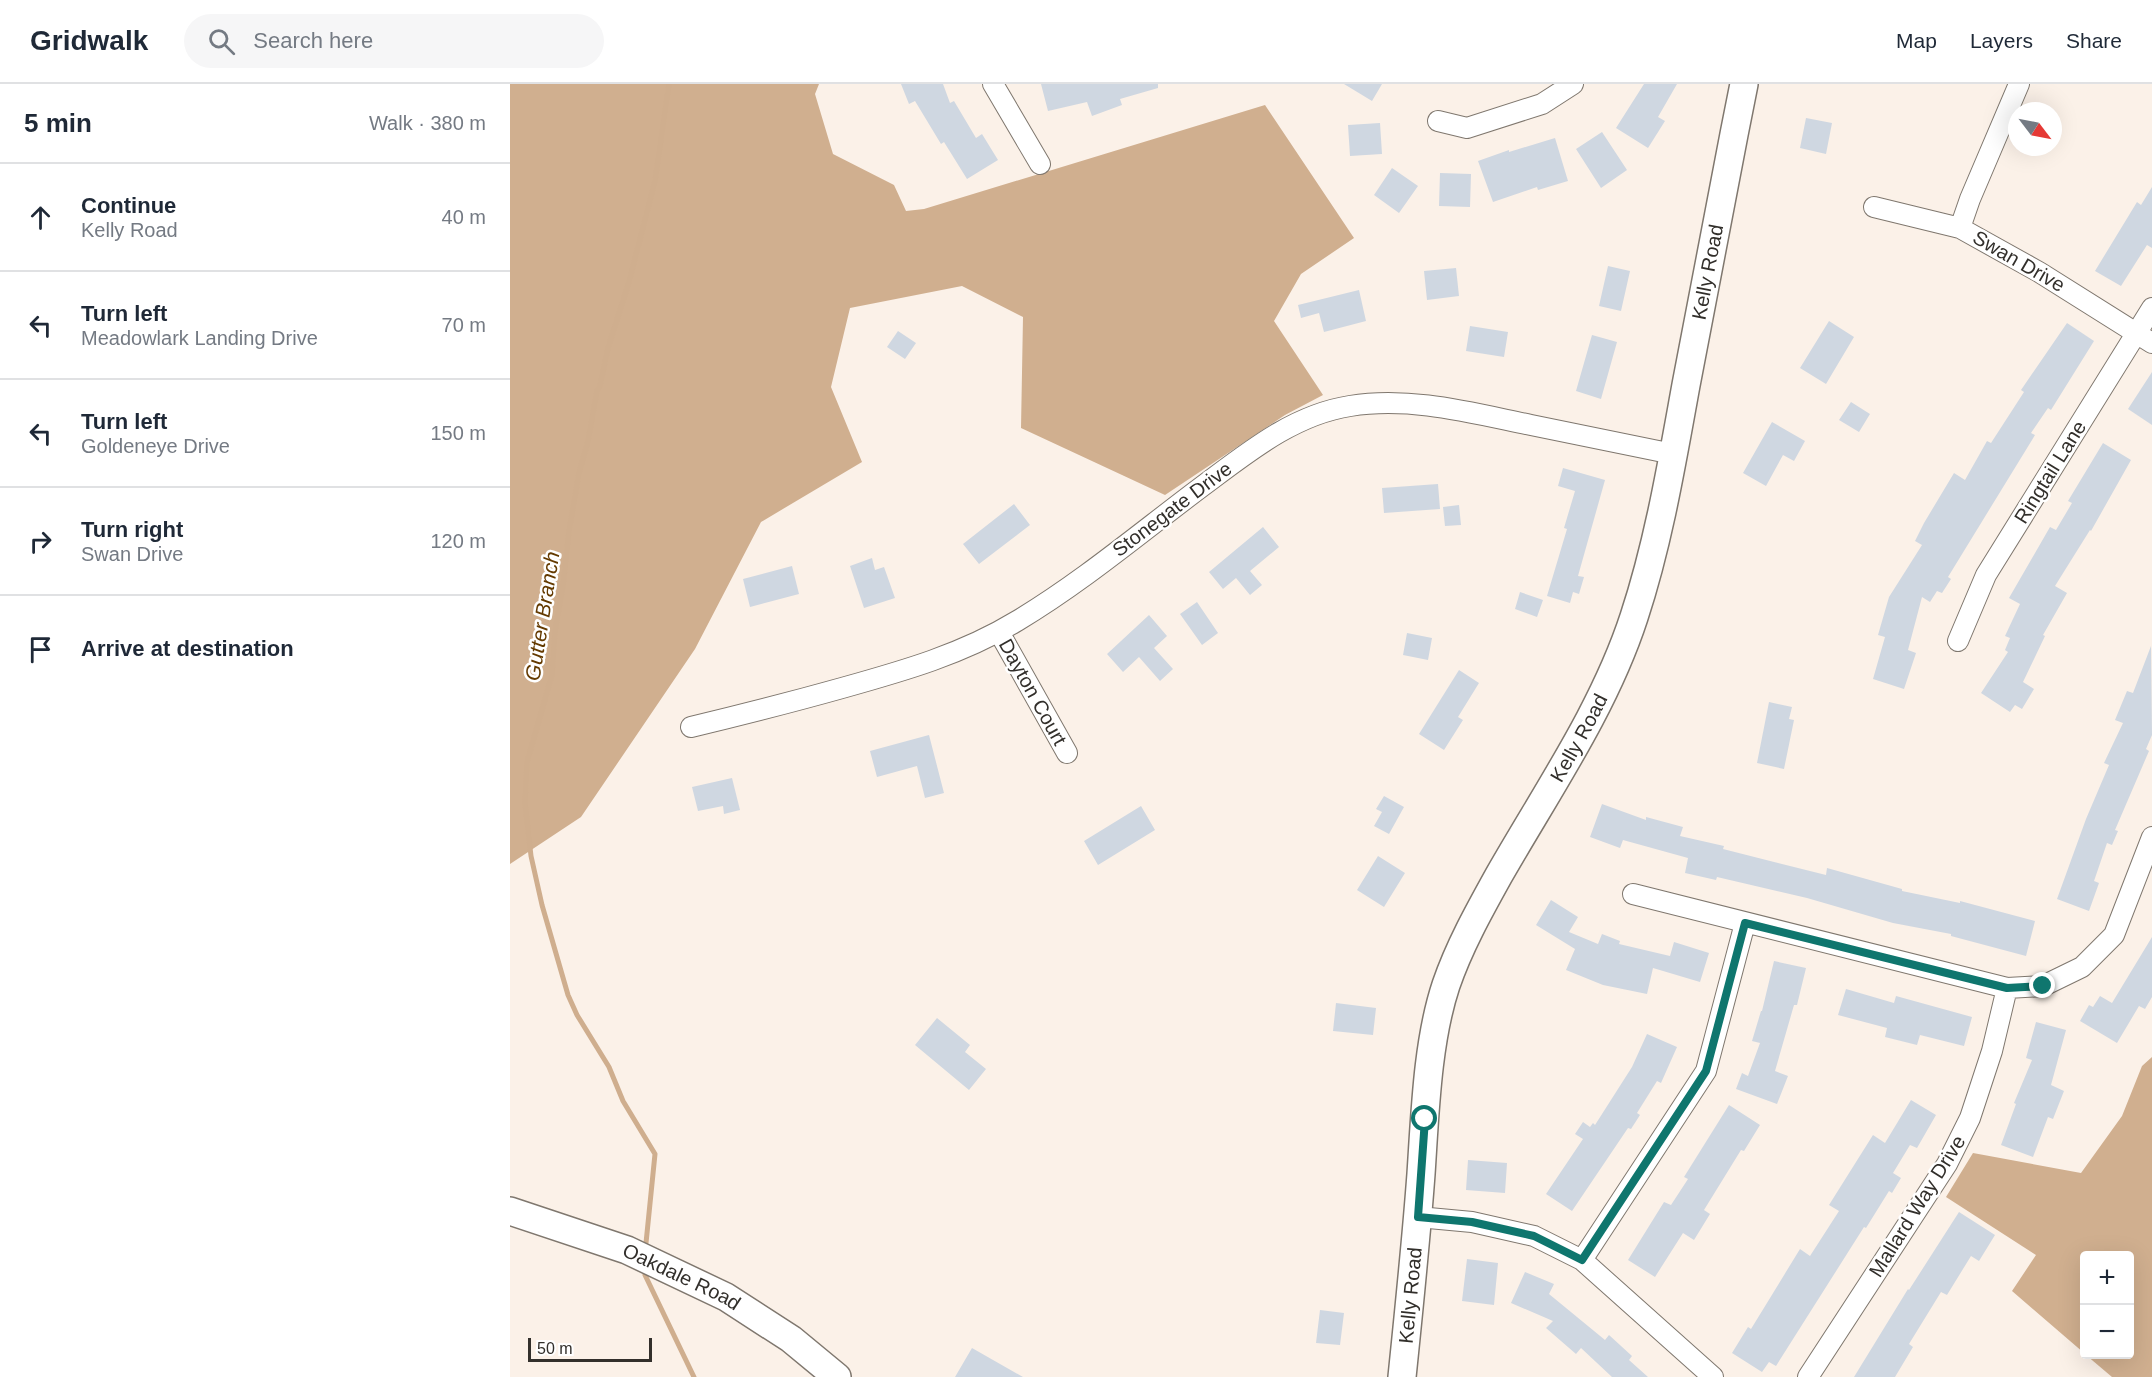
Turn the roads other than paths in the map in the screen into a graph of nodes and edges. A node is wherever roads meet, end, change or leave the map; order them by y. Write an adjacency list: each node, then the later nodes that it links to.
1 (993, 84): 6 (street)
2 (1573, 84): 5 (street)
3 (1744, 84): 11 (street, Kelly Road)
4 (2019, 84): 8 (street)
5 (1438, 121)
6 (1040, 164)
7 (1874, 207): 8 (street, Swan Drive)
8 (1960, 228): 10 (street, Swan Drive)
9 (2152, 308): 10 (street, Ringtail Lane)
10 (2144, 338): 13 (street, Ringtail Lane)
11 (1673, 454): 12 (street, Stonegate Drive); 21 (street, Kelly Road)
12 (999, 632): 14 (street, Stonegate Drive); 15 (street, Dayton Court)
13 (1958, 641)
14 (691, 727)
15 (1067, 753)
16 (2152, 837): 19 (street)
17 (1633, 894): 18 (street)
18 (1745, 923): 19 (street); 22 (street)
19 (2007, 988): 26 (street, Mallard Way Drive)
20 (510, 1211): 23 (street, Oakdale Road)
21 (1418, 1217): 22 (street); 24 (street, Kelly Road)
22 (1582, 1260): 25 (street)
23 (837, 1377)
24 (1402, 1377)
25 (1713, 1377)
26 (1808, 1377)

